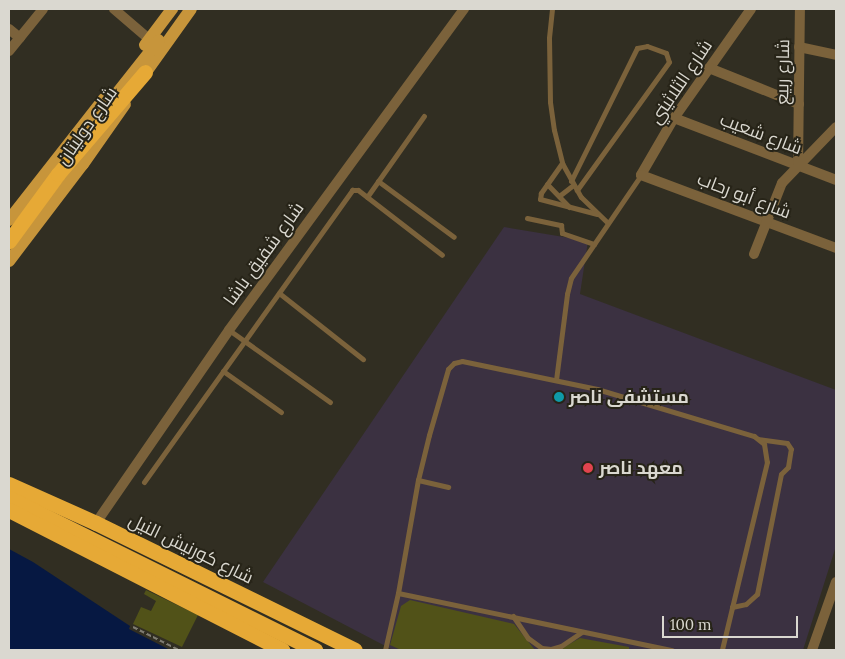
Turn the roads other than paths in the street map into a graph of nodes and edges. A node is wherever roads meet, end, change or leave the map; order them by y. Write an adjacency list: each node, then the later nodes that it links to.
1 (43, 9): 11 (street)
2 (114, 9): 12 (street)
3 (172, 9): 12 (main road, شارع دوليتان)
4 (182, 9): 37 (main road)
5 (192, 9): 17 (main road, شارع دوليتان)
6 (464, 9): 46 (street, شارع شفيق باشا)
7 (552, 9): 22 (lane)
8 (751, 9): 16 (street, شارع الثلاثيني)
9 (800, 9): 13 (street, شارع ربيع)
10 (9, 29): 11 (street)
11 (20, 38): 14 (street)
12 (149, 39): 34 (main road, شارع دوليتان)
13 (800, 46): 15 (street); 18 (street, شارع ربيع)
14 (9, 51)
15 (836, 55)
16 (709, 68): 18 (street); 20 (street, شارع الثلاثيني)
17 (145, 72): 34 (highway); 44 (main road, شارع دوليتان)
18 (799, 104): 23 (street, شارع ربيع)
19 (424, 116): 26 (lane)
20 (674, 118): 23 (street, شارع شعيب); 24 (street, شارع الثلاثيني)
21 (836, 127): 23 (street)
22 (562, 163): 27 (lane); 28 (lane)
23 (798, 166): 25 (street, شارع شعيب); 35 (street)
24 (641, 175): 35 (street, شارع أبو رحاب); 36 (lane)
25 (836, 180)
26 (378, 181): 30 (lane); 38 (lane)
27 (547, 184): 29 (lane); 31 (lane)
28 (574, 185): 28 (lane); 29 (lane); 32 (lane)
29 (559, 196): 31 (lane)
30 (367, 197): 43 (lane); 45 (lane)
31 (569, 207): 32 (lane)
32 (598, 214): 36 (lane)
33 (526, 218): 40 (lane)
34 (16, 221): 39 (highway)
35 (766, 222): 41 (street, شارع أبو رحاب); 42 (street)
36 (608, 223): 40 (lane)
37 (9, 230)
38 (454, 237)
39 (9, 241)
40 (594, 244): 50 (lane)
41 (836, 248)
42 (754, 254)
43 (442, 255)
44 (9, 261)
45 (279, 293): 47 (lane); 48 (lane)
46 (229, 330): 47 (lane); 60 (street, شارع شفيق باشا)
47 (244, 341): 49 (lane); 51 (lane)
48 (363, 359)
49 (223, 371): 52 (lane); 55 (lane)
50 (556, 380): 53 (lane); 54 (lane)
51 (330, 402)
52 (281, 412)
53 (759, 439): 63 (lane); 63 (lane)
54 (418, 480): 57 (lane); 62 (lane)
55 (144, 482)
56 (9, 484): 60 (highway, شارع كورنيش النيل)
57 (448, 487)
58 (9, 498): 67 (highway, شارع كورنيش النيل)
59 (9, 510): 66 (highway)
60 (96, 523): 68 (highway, شارع كورنيش النيل)
61 (836, 583): 72 (street)
62 (398, 594): 64 (lane); 69 (lane)
63 (732, 607): 71 (lane)
64 (513, 616): 65 (lane); 65 (lane)
65 (582, 632): 70 (lane)
66 (282, 650)
67 (314, 650)
68 (355, 650)
69 (384, 650)
70 (672, 650)
71 (722, 650)
72 (812, 650)

